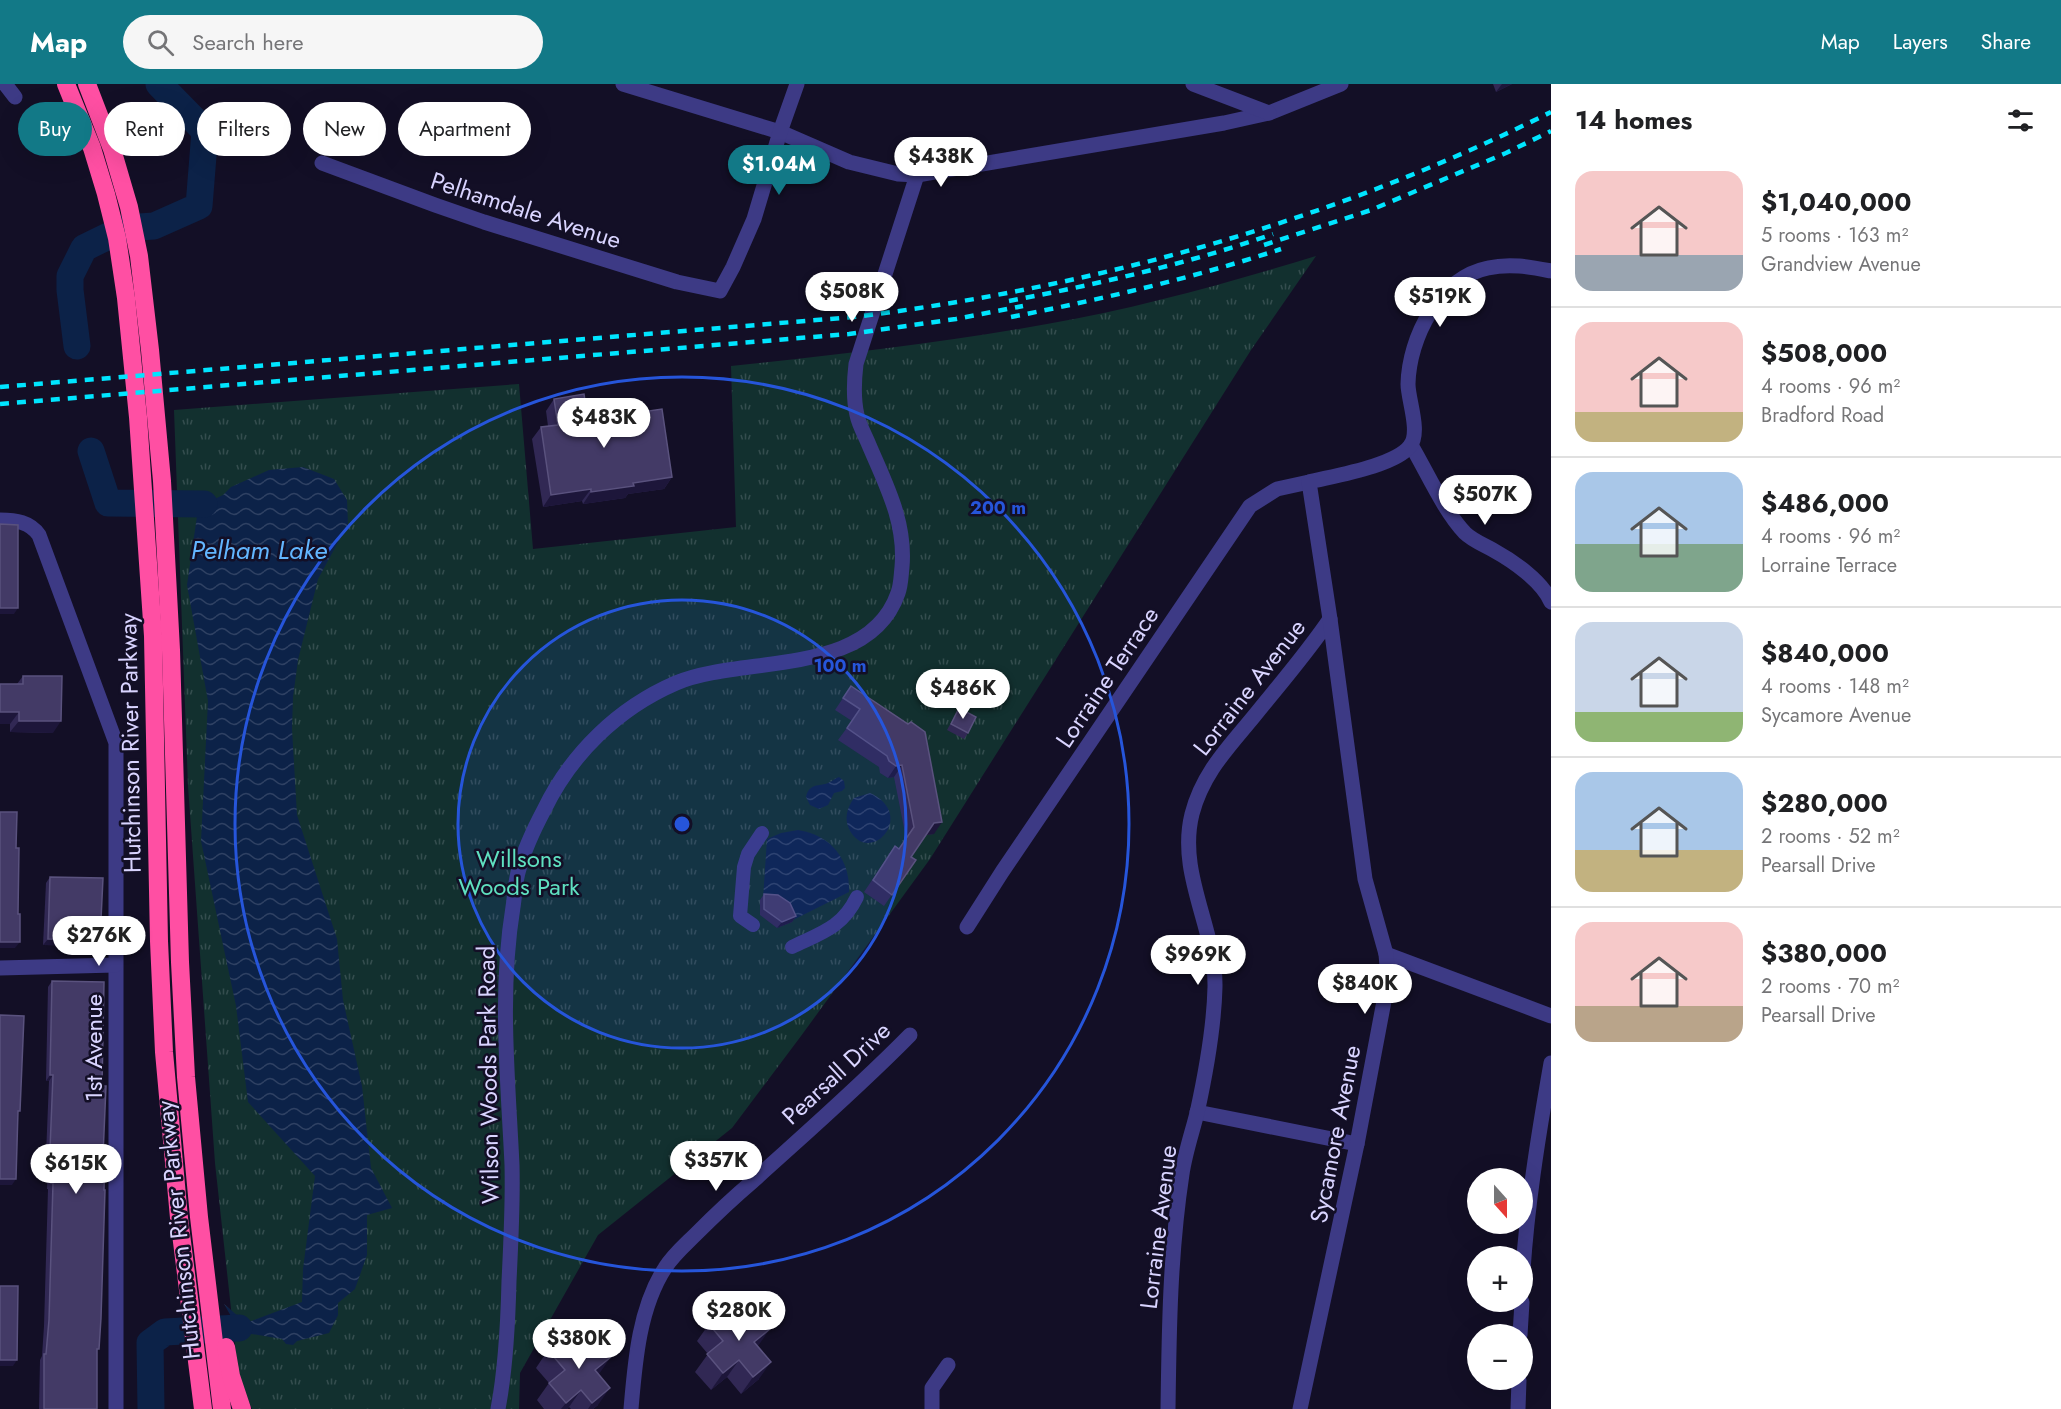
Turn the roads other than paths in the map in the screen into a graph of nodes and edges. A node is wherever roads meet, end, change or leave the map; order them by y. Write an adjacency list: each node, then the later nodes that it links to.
1 (5, 84): 8 (street)
2 (66, 84): 34 (highway, Hutchinson River Parkway)
3 (87, 84): 33 (highway, Hutchinson River Parkway)
4 (623, 84): 10 (street)
5 (797, 84): 10 (street)
6 (1193, 84): 9 (street)
7 (1341, 84): 9 (street)
8 (15, 97)
9 (1269, 113): 12 (street)
10 (780, 132): 11 (street, Pelhamdale Avenue); 12 (street)
11 (322, 163)
12 (917, 175): 42 (street, Wilson Woods Park Road)
13 (1551, 272): 14 (street)
14 (1411, 446): 15 (street); 17 (street)
15 (1309, 482): 18 (street, Lorraine Avenue); 22 (street, Lorraine Terrace)
16 (0, 520): 25 (street, 1st Avenue)
17 (1551, 602)
18 (1330, 619): 24 (street, Sycamore Avenue); 30 (street, Lorraine Avenue)
19 (762, 833): 21 (street)
20 (857, 897): 23 (street)
21 (753, 925)
22 (967, 927)
23 (792, 947)
24 (1386, 954): 27 (street); 31 (street, Sycamore Avenue)
25 (115, 965): 26 (street); 37 (street, 1st Avenue)
26 (0, 968)
27 (1551, 1016)
28 (910, 1035): 43 (street, Pearsall Drive)
29 (1551, 1063): 32 (street)
30 (1197, 1112): 31 (street); 45 (street, Lorraine Avenue)
31 (1357, 1144): 46 (street, Sycamore Avenue)
32 (1524, 1246)
33 (222, 1362): 40 (highway, Hutchinson River Parkway); 41 (highway)
34 (196, 1364): 38 (highway); 39 (highway, Hutchinson River Parkway)
35 (948, 1365): 44 (street)
36 (1519, 1390): 47 (street)
37 (116, 1409)
38 (192, 1409)
39 (203, 1409)
40 (222, 1409)
41 (242, 1409)
42 (498, 1409)
43 (631, 1409)
44 (932, 1409)
45 (1168, 1409)
46 (1300, 1409)
47 (1518, 1409)

